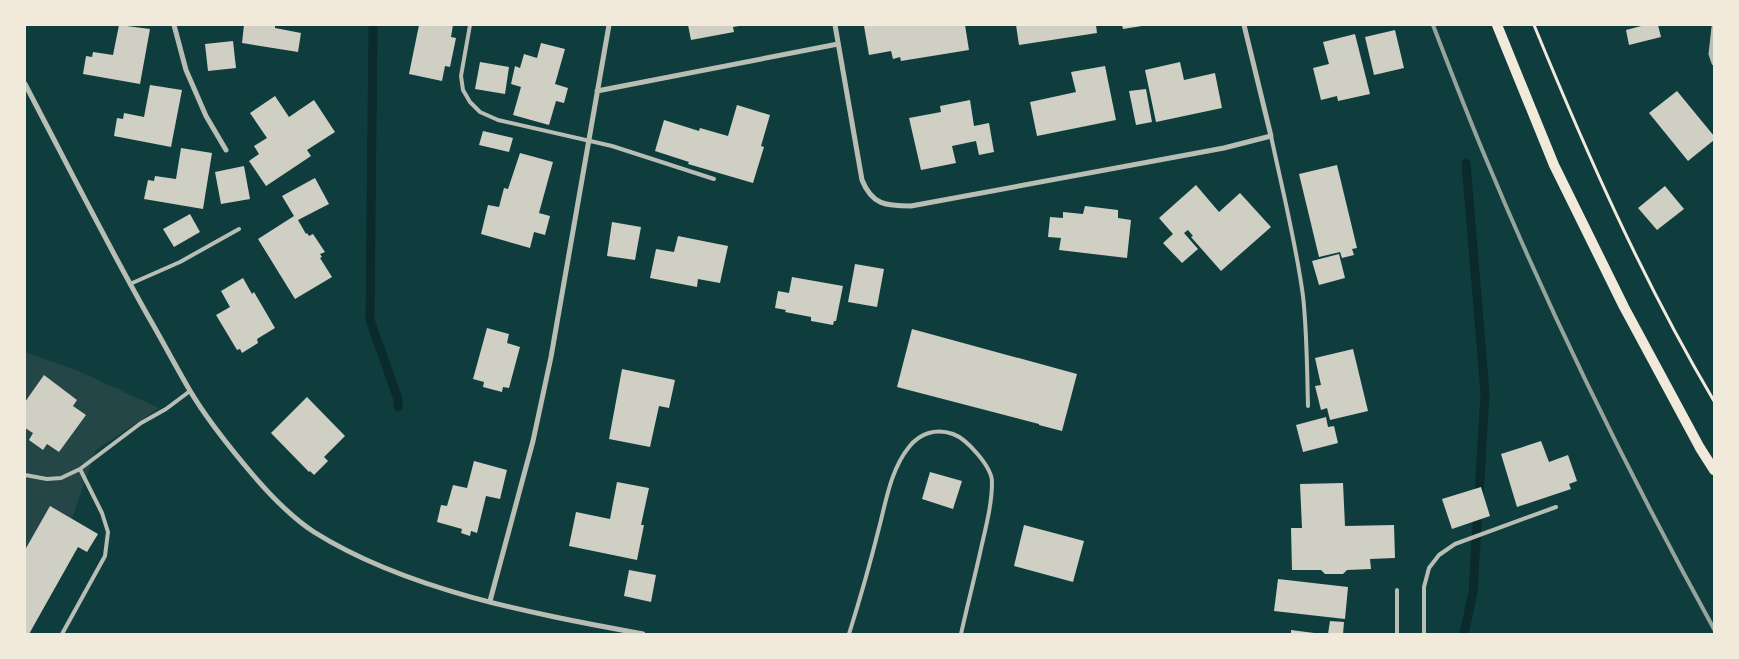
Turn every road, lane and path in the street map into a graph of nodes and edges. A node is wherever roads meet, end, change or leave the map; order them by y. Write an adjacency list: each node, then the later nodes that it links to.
1 (174, 25): 15 (street)
2 (470, 25): 14 (lane)
3 (609, 25): 12 (street)
4 (835, 25): 9 (street)
5 (1244, 25): 13 (street)
6 (1496, 25): 23 (main road)
7 (1534, 25): 20 (path)
8 (1714, 27): 10 (street)
9 (838, 44): 12 (street); 13 (street)
10 (1714, 63)
11 (25, 84): 18 (street)
12 (597, 91): 14 (street)
13 (1271, 136): 21 (lane)
14 (588, 140): 16 (lane); 27 (street)
15 (226, 150)
16 (714, 179)
17 (239, 229): 18 (lane)
18 (130, 284): 19 (street)
19 (190, 391): 22 (lane); 27 (street)
20 (1714, 401)
21 (1308, 406)
22 (80, 469): 24 (lane); 28 (lane)
23 (1714, 470)
24 (25, 475)
25 (1556, 507): 33 (lane)
26 (1397, 590): 32 (lane)
27 (490, 601): 29 (street)
28 (62, 634)
29 (643, 634)
30 (850, 634): 31 (lane)
31 (961, 634)
32 (1397, 634)
33 (1424, 634)

